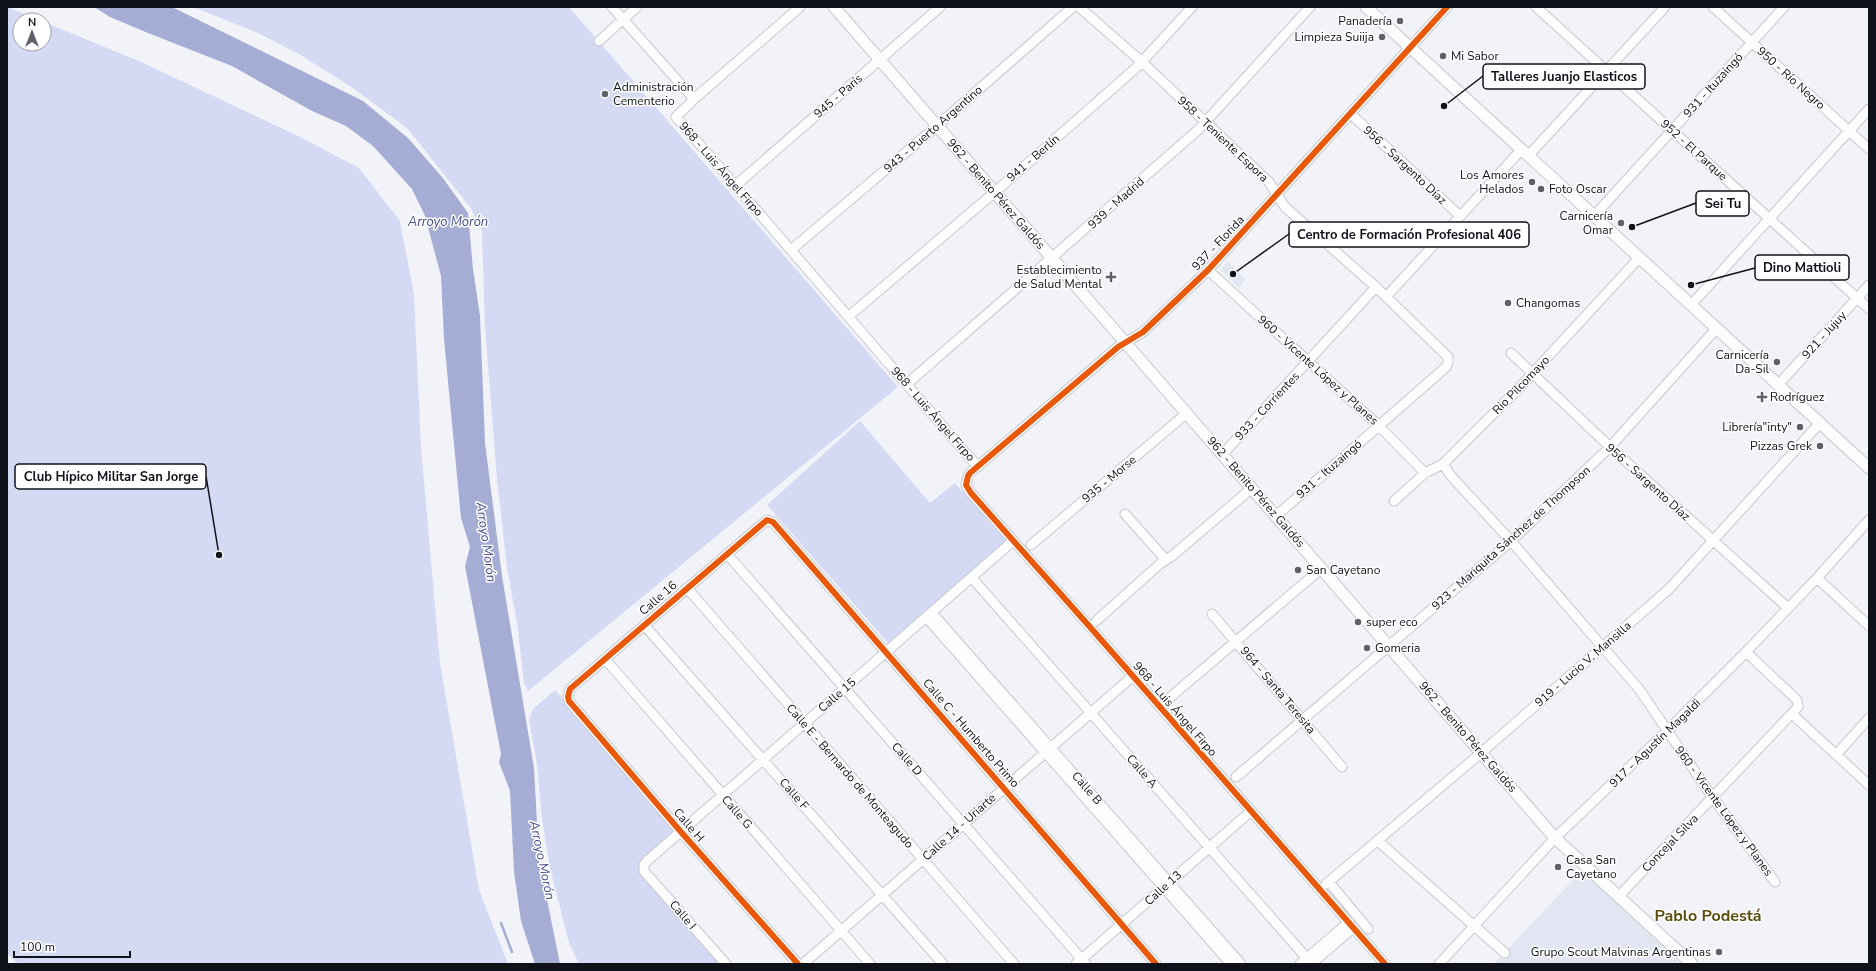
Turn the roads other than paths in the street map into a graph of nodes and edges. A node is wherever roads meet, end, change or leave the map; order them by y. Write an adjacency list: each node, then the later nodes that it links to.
1 (612, 7): 16 (street)
2 (637, 7): 16 (street)
3 (800, 7): 23 (street)
4 (834, 7): 20 (main road, 962 - Benito Pérez Galdós)
5 (940, 7): 20 (street, 945 - París)
6 (1073, 7): 27 (street, 943 - Puerto Argentino)
7 (1079, 7): 21 (street, 958 - Teniente Espora)
8 (1192, 7): 21 (street, 941 - Berlín)
9 (1310, 7): 26 (street, 939 - Madrid)
10 (1366, 7): 19 (main road)
11 (1447, 7): 19 (street, 937 - Florida)
12 (1536, 7): 22 (street, 952 - El Parque)
13 (1665, 7): 22 (street)
14 (1713, 7): 18 (street, 950 - Río Negro)
15 (1784, 7): 18 (street, 931 - Ituzaingó)
16 (623, 19): 17 (street); 23 (street)
17 (599, 41)
18 (1751, 42): 28 (street, 931 - Ituzaingó); 29 (street, 950 - Río Negro)
19 (1409, 48): 25 (street, 937 - Florida); 31 (main road)
20 (879, 60): 27 (main road, 962 - Benito Pérez Galdós); 32 (street, 945 - París)
21 (1142, 62): 26 (street, 958 - Teniente Espora); 33 (street, 941 - Berlín)
22 (1606, 72): 28 (street, 952 - El Parque); 31 (street)
23 (694, 99): 32 (street, 968 - Luis Ángel Firpo)
24 (1869, 109): 29 (street)
25 (1351, 114): 34 (street, 937 - Florida); 35 (street, 956 - Sargento Díaz)
26 (1205, 122): 34 (street, 958 - Teniente Espora); 40 (street, 939 - Madrid)
27 (937, 126): 33 (main road, 962 - Benito Pérez Galdós); 38 (street, 943 - Puerto Argentino)
28 (1672, 130): 36 (street, 931 - Ituzaingó); 37 (street, 952 - El Parque)
29 (1849, 131): 30 (street, 950 - Río Negro); 37 (street)
30 (1869, 149)
31 (1526, 152): 35 (street); 36 (main road)
32 (735, 186): 38 (street, 968 - Luis Ángel Firpo)
33 (995, 192): 40 (main road, 962 - Benito Pérez Galdós); 48 (street, 941 - Berlín)
34 (1277, 195): 41 (street, 937 - Florida); 43 (street, 958 - Teniente Espora)
35 (1460, 216): 44 (street)
36 (1594, 216): 39 (main road)
37 (1769, 219): 45 (street, 952 - El Parque); 46 (street)
38 (791, 250): 48 (street, 968 - Luis Ángel Firpo)
39 (1639, 258): 46 (main road); 54 (street, Rio Pilcomayo)
40 (1053, 259): 50 (main road, 962 - Benito Pérez Galdós); 55 (street, 939 - Madrid)
41 (1208, 270): 50 (street, 937 - Florida); 53 (street, 960 - Vicente López y Planes)
42 (1869, 285): 45 (street, 921 - Jujuy)
43 (1376, 287): 44 (street, 958 - Teniente Espora); 53 (street, 933 - Corrientes)
44 (1386, 297): 52 (street, 958 - Teniente Espora)
45 (1858, 298): 47 (street, 952 - El Parque); 56 (street, 921 - Jujuy)
46 (1691, 305): 49 (main road)
47 (1869, 309)
48 (848, 316): 55 (street, 968 - Luis Ángel Firpo)
49 (1716, 329): 56 (main road); 60 (street, 923 - Mariquita Sánchez de Thompson)
50 (1126, 343): 57 (main road, 962 - Benito Pérez Galdós); 63 (street, 937 - Florida)
51 (1511, 352): 54 (street, 956 - Sargento Díaz)
52 (1448, 356): 59 (street, 931 - Ituzaingó)
53 (1308, 362): 59 (street, 960 - Vicente López y Planes); 61 (street, 933 - Corrientes)
54 (1533, 374): 60 (street, 956 - Sargento Díaz); 62 (street, Rio Pilcomayo)
55 (907, 384): 63 (street, 968 - Luis Ángel Firpo)
56 (1778, 385): 58 (main road)
57 (1187, 414): 61 (main road, 962 - Benito Pérez Galdós); 75 (street, 935 - Morse)
58 (1819, 424): 64 (main road); 74 (street, 919 - Lucio V. Mansilla)
59 (1378, 425): 65 (street, 960 - Vicente López y Planes); 69 (street, 931 - Ituzaingó)
60 (1610, 447): 73 (street, 923 - Mariquita Sánchez de Thompson); 74 (street, 956 - Sargento Díaz)
61 (1223, 454): 66 (main road, 962 - Benito Pérez Galdós)
62 (1443, 464): 65 (street, Rio Pilcomayo); 73 (street, 960 - Vicente López y Planes)
63 (978, 467): 72 (street, 968 - Luis Ángel Firpo)
64 (1869, 468)
65 (1425, 473): 67 (street, Rio Pilcomayo)
66 (1252, 488): 69 (main road, 962 - Benito Pérez Galdós); 77 (street)
67 (1394, 501)
68 (1125, 514): 77 (street)
69 (1276, 516): 78 (main road, 962 - Benito Pérez Galdós)
70 (767, 520): 76 (street, Calle 16); 92 (street, Calle C - Humberto Primo)
71 (1869, 520): 80 (street, 917 - Agustín Magaldi)
72 (1013, 541): 79 (street, Calle 15); 94 (street, 968 - Luis Ángel Firpo)
73 (1511, 541): 89 (street, 923 - Mariquita Sánchez de Thompson); 90 (street, 960 - Vicente López y Planes)
74 (1713, 541): 82 (street, 956 - Sargento Díaz); 90 (street, 919 - Lucio V. Mansilla)
75 (1031, 545)
76 (727, 554): 81 (street, Calle 16); 95 (street, Calle D)
77 (1166, 560): 85 (street)
78 (1322, 568): 88 (street); 89 (main road, 962 - Benito Pérez Galdós)
79 (972, 578): 84 (street, Calle 15); 98 (street, Calle A)
80 (1817, 578): 82 (street, 917 - Agustín Magaldi); 87 (street)
81 (687, 588): 86 (street, Calle 16); 102 (street, Calle E - Bernardo de Monteagudo)
82 (1788, 608): 91 (street, 917 - Agustín Magaldi)
83 (1212, 614): 88 (street, 964 - Santa Teresita)
84 (929, 615): 92 (street, Calle 15); 104 (street, Calle B)
85 (1096, 621)
86 (644, 625): 93 (street, Calle 16); 107 (street, Calle F)
87 (1869, 626)
88 (1236, 641): 97 (street); 101 (street, 964 - Santa Teresita)
89 (1389, 646): 101 (street, 923 - Mariquita Sánchez de Thompson); 105 (main road, 962 - Benito Pérez Galdós)
90 (1601, 647): 103 (street, 960 - Vicente López y Planes); 105 (street, 919 - Lucio V. Mansilla)
91 (1746, 652): 99 (street, Concejal Silva); 103 (street, 917 - Agustín Magaldi)
92 (885, 653): 95 (street, Calle 15); 111 (street, Calle C - Humberto Primo)
93 (604, 659): 96 (street, Calle 16); 112 (street, Calle G)
94 (1133, 676): 98 (street, Calle 14 - Uriarte); 114 (street, 968 - Luis Ángel Firpo)
95 (845, 688): 102 (street, Calle 15); 115 (street, Calle D)
96 (568, 696): 116 (street, Calle H)
97 (1167, 700)
98 (1090, 712): 104 (street, Calle 14 - Uriarte); 119 (street, Calle A)
99 (1792, 714): 106 (street); 113 (street, Concejal Silva)
100 (1869, 718): 106 (street)
101 (1303, 720): 108 (street, 964 - Santa Teresita); 109 (street, 923 - Mariquita Sánchez de Thompson)
102 (805, 723): 107 (street, Calle 15); 120 (street, Calle E - Bernardo de Monteagudo)
103 (1667, 731): 113 (street, 960 - Vicente López y Planes); 117 (street, 917 - Agustín Magaldi)
104 (1048, 749): 111 (street, Calle 14 - Uriarte); 123 (street, Calle B)
105 (1481, 753): 117 (main road, 962 - Benito Pérez Galdós); 118 (street, 919 - Lucio V. Mansilla)
106 (1836, 755): 110 (street)
107 (764, 760): 112 (street, Calle 15); 124 (street, Calle F)
108 (1342, 767)
109 (1236, 777)
110 (1869, 785)
111 (1003, 788): 115 (street, Calle 14 - Uriarte); 126 (street, Calle C - Humberto Primo)
112 (723, 796): 116 (street, Calle 15); 130 (street, Calle G)
113 (1713, 798): 122 (street, 960 - Vicente López y Planes); 125 (street, Concejal Silva)
114 (1250, 812): 119 (street, Calle 13); 127 (street, 968 - Luis Ángel Firpo)
115 (963, 823): 120 (street, Calle 14 - Uriarte); 132 (street, Calle D)
116 (681, 832): 121 (street, Calle 15); 135 (street, Calle H)
117 (1555, 838): 125 (main road, 962 - Benito Pérez Galdós); 128 (street, 917 - Agustín Magaldi)
118 (1378, 841): 128 (street); 129 (street, 919 - Lucio V. Mansilla)
119 (1209, 847): 123 (street, Calle 13); 133 (street, Calle A)
120 (923, 860): 124 (street, Calle 14 - Uriarte); 139 (street, Calle E - Bernardo de Monteagudo)
121 (644, 865): 134 (street, Calle I)
122 (1774, 882)
123 (1166, 885): 126 (street, Calle 13); 141 (street, Calle B); 142 (street, Calle B)
124 (881, 895): 130 (street, Calle 14 - Uriarte); 138 (street, Calle F)
125 (1619, 896): 145 (main road, 962 - Benito Pérez Galdós)
126 (1122, 925): 132 (street, Calle 13); 140 (street, Calle C - Humberto Primo)
127 (1351, 925): 133 (street); 143 (street, 968 - Luis Ángel Firpo)
128 (1474, 926): 131 (street); 144 (street, 917 - Agustín Magaldi)
129 (1368, 929)
130 (841, 931): 136 (street, Calle 14 - Uriarte); 137 (street, Calle G)
131 (1505, 953)
132 (1082, 962)
133 (1308, 963)
134 (726, 964)
135 (798, 964)
136 (803, 964)
137 (870, 964)
138 (943, 964)
139 (1014, 964)
140 (1156, 964)
141 (1231, 964)
142 (1241, 964)
143 (1384, 964)
144 (1439, 964)
145 (1692, 964)

